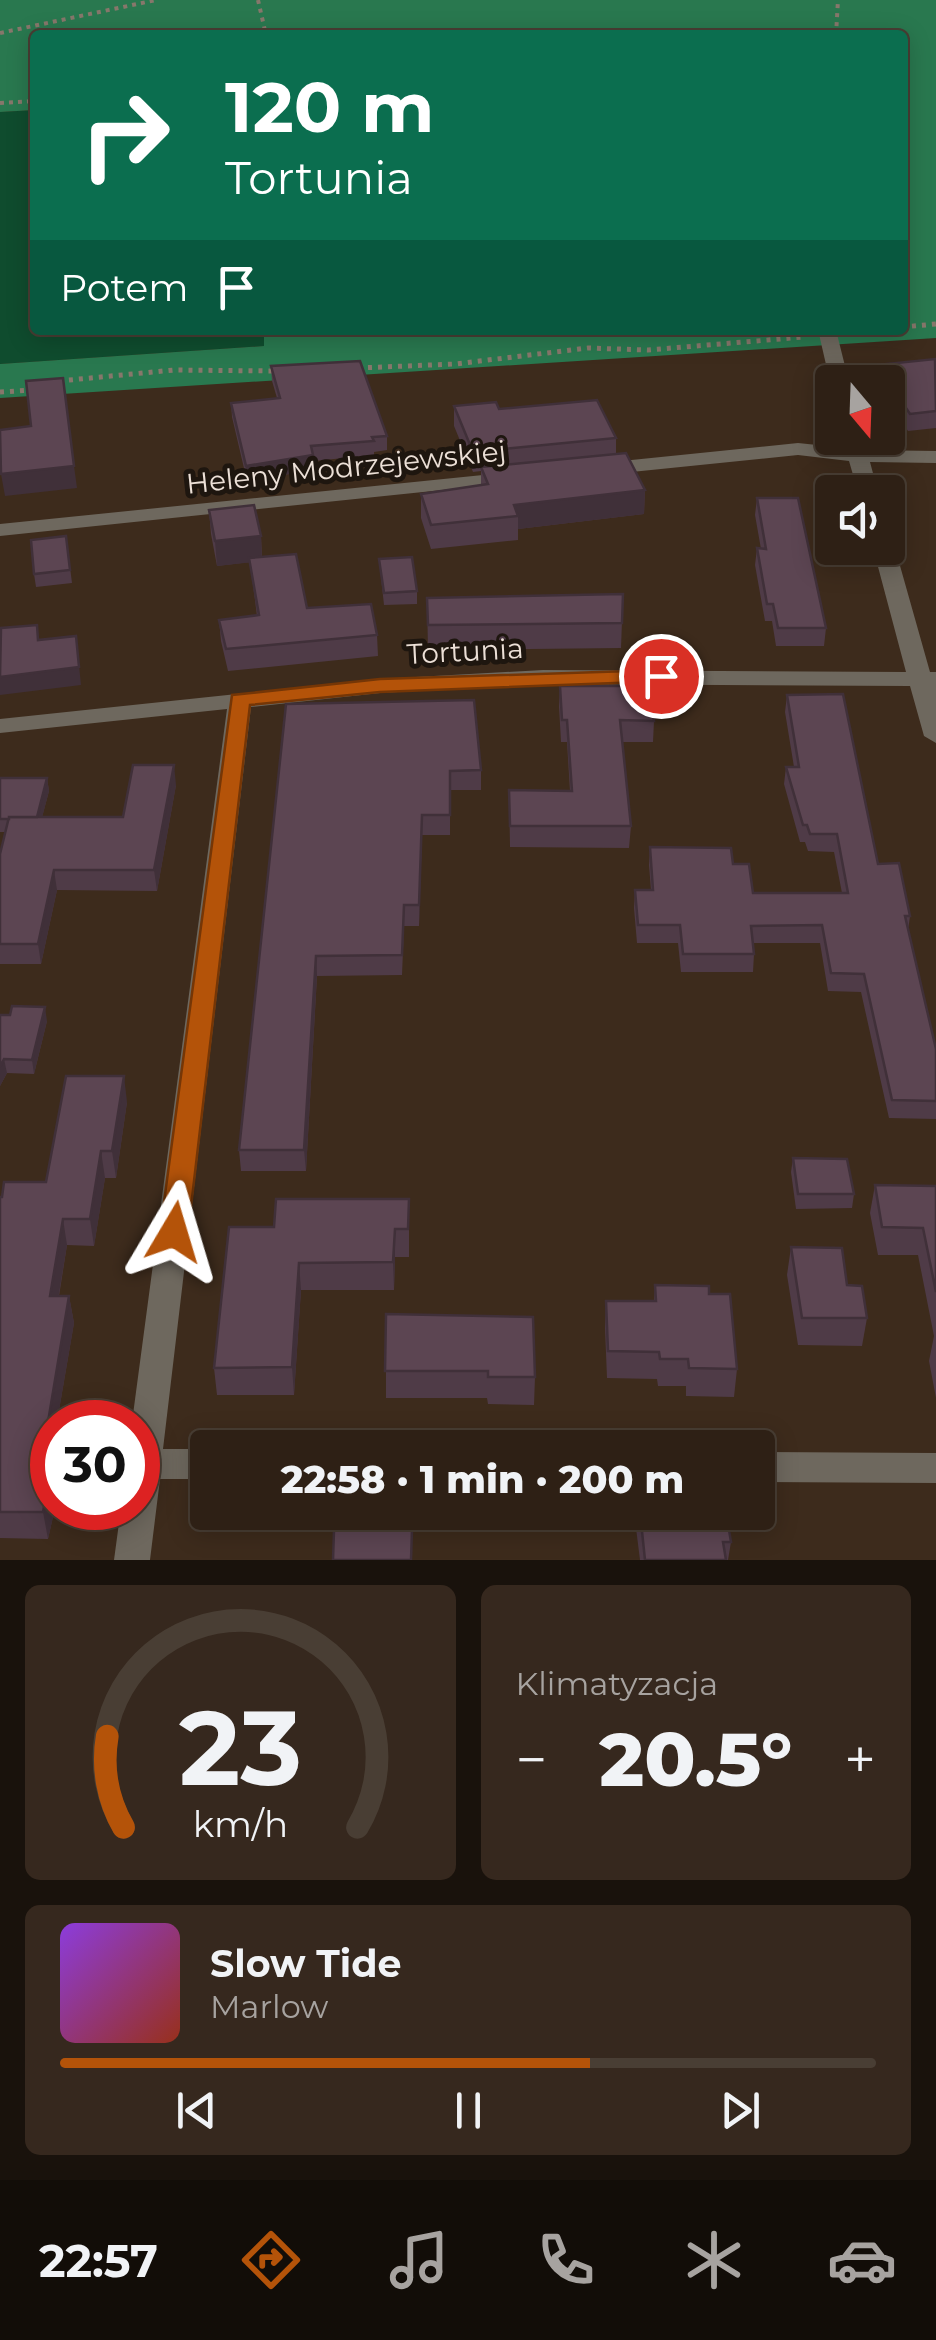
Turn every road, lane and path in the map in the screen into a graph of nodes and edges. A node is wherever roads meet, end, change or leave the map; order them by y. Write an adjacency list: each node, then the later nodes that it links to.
1 (156, 0): 6 (path)
2 (258, 0): 4 (path)
3 (838, 0): 5 (path)
4 (265, 30)
5 (836, 30)
6 (0, 32)
7 (30, 101): 8 (path)
8 (0, 103)
9 (936, 324): 10 (path)
10 (908, 326)
11 (817, 335): 14 (path)
12 (828, 335): 13 (street)
13 (836, 365)
14 (346, 368)
15 (288, 370): 16 (path)
16 (0, 392)
17 (815, 448): 20 (street)
18 (905, 453): 19 (street)
19 (936, 457)
20 (584, 470)
21 (526, 476): 22 (street, Heleny Modrzejewskiej)
22 (0, 530)
23 (890, 565): 24 (street)
24 (928, 678): 25 (street, Tortunia); 27 (street)
25 (240, 700): 26 (street, Tortunia); 28 (street)
26 (0, 726)
27 (936, 736)
28 (153, 1400)
29 (160, 1464): 30 (street)
30 (190, 1464)
31 (775, 1467): 32 (street)
32 (936, 1468)
33 (136, 1530): 34 (street)
34 (132, 1560)

